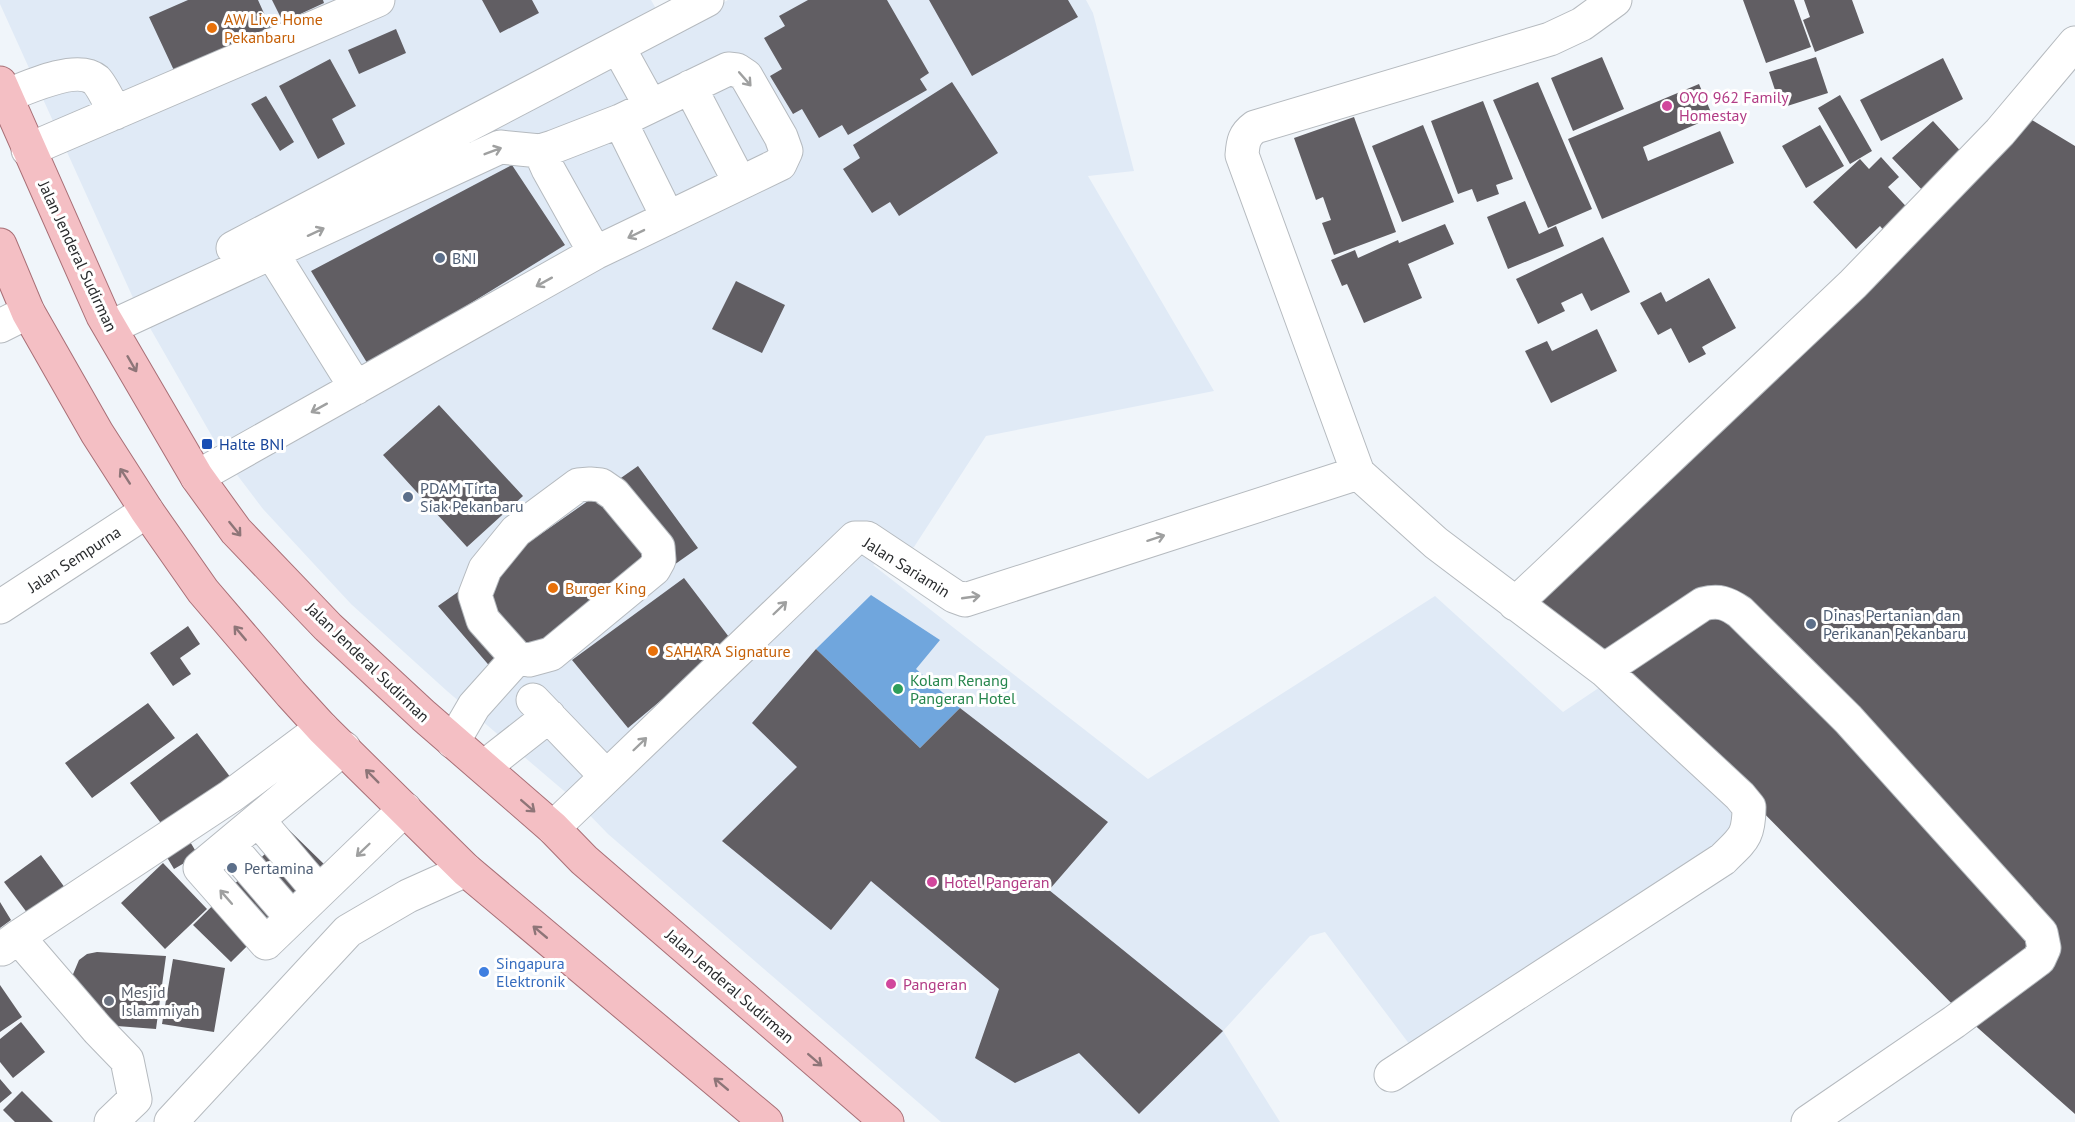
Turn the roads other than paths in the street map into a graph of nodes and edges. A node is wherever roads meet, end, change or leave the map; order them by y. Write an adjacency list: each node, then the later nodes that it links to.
1 (378, 0): 10 (street)
2 (707, 0): 6 (street)
3 (1615, 0): 4 (street)
4 (1582, 12): 22 (street)
5 (2075, 43): 25 (street)
6 (618, 46): 9 (street); 20 (street)
7 (690, 87): 9 (street); 14 (street); 14 (street, one-way to 14)
8 (3, 89): 10 (street); 12 (main road, Jalan Jenderal Sudirman)
9 (650, 105): 11 (street)
10 (115, 113): 12 (street)
11 (620, 121): 13 (street); 15 (street)
12 (28, 150): 20 (main road, Jalan Jenderal Sudirman)
13 (540, 151): 17 (street, one-way to 13); 18 (street)
14 (740, 183): 15 (street)
15 (668, 218): 18 (street, one-way to 18)
16 (0, 245): 19 (main road)
17 (272, 253): 20 (street); 21 (street)
18 (595, 253): 21 (street, one-way to 21)
19 (14, 319): 24 (main road, one-way to 19)
20 (107, 321): 23 (main road, Jalan Jenderal Sudirman, one-way to 23)
21 (356, 388): 23 (street, one-way to 23)
22 (1358, 473): 25 (street); 32 (street, Jalan Sariamin, one-way to 22)
23 (197, 477): 30 (main road, Jalan Jenderal Sudirman, one-way to 30)
24 (147, 511): 26 (street, Jalan Sempurna); 29 (main road, one-way to 24)
25 (1515, 604): 28 (street)
26 (0, 608)
27 (517, 658): 27 (street); 30 (street)
28 (1604, 670): 39 (street); 44 (street)
29 (333, 738): 33 (main road, one-way to 29); 34 (street); 38 (street)
30 (453, 742): 31 (main road, Jalan Jenderal Sudirman)
31 (484, 767): 32 (street); 35 (main road, Jalan Jenderal Sudirman, one-way to 35)
32 (606, 776): 35 (street, Jalan Sariamin)
33 (405, 809): 36 (main road); 37 (street, one-way to 37)
34 (258, 820): 37 (street); 37 (street, one-way to 34)
35 (553, 828): 43 (main road, Jalan Jenderal Sudirman, one-way to 43)
36 (466, 870): 41 (street); 42 (main road, one-way to 36)
37 (319, 891)
38 (9, 943): 40 (street)
39 (1391, 1075)
40 (111, 1122)
41 (171, 1122)
42 (766, 1122)
43 (887, 1122)
44 (1808, 1122)

